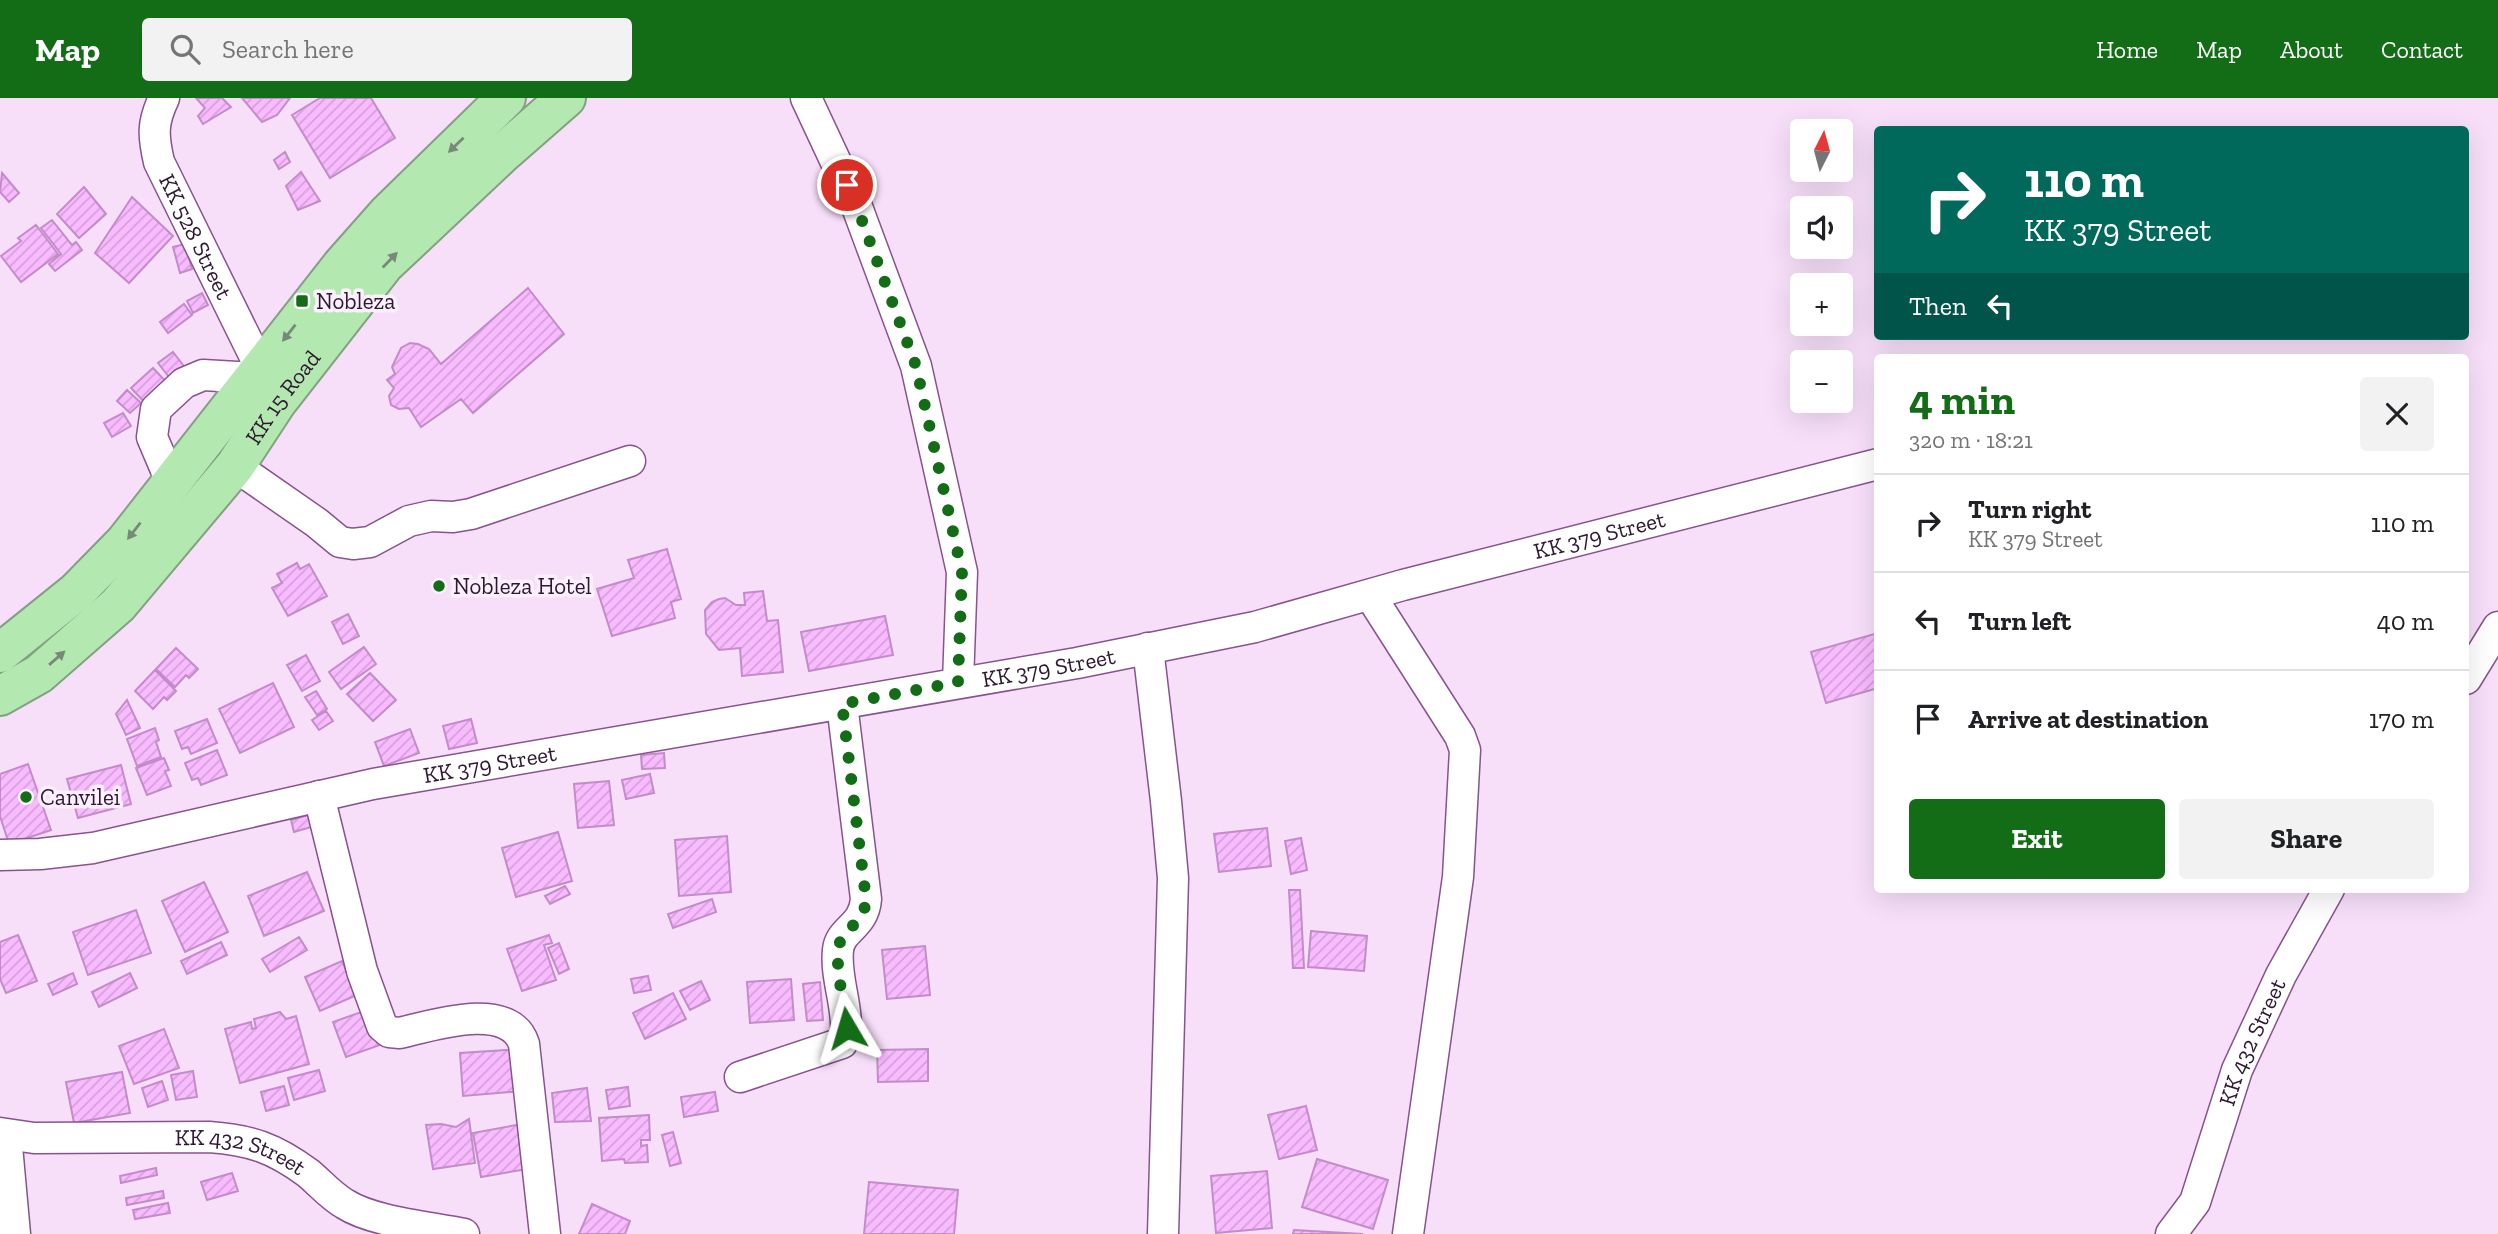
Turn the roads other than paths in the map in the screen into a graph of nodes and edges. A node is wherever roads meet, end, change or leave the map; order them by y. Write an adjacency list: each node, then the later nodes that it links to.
1 (164, 98): 5 (street, KK 528 Street)
2 (506, 98): 5 (highway, KK 15 Road, one-way to 5)
3 (566, 98): 8 (highway, KK 15 Road, one-way to 3)
4 (806, 98): 15 (street)
5 (257, 374): 9 (highway, KK 15 Road); 9 (street)
6 (630, 461): 8 (street)
7 (1874, 465): 10 (street, KK 379 Street)
8 (235, 466): 16 (highway, KK 15 Road, one-way to 8)
9 (172, 484): 13 (highway, KK 15 Road, one-way to 13)
10 (1370, 595): 12 (street, KK 379 Street); 27 (street)
11 (2498, 627): 14 (street)
12 (1147, 648): 15 (street, KK 379 Street); 26 (street)
13 (0, 653)
14 (2469, 674)
15 (958, 682): 17 (street, KK 379 Street)
16 (0, 696)
17 (842, 704): 18 (street, KK 379 Street); 21 (street)
18 (319, 796): 19 (street, KK 379 Street); 25 (street)
19 (0, 855)
20 (2327, 893): 28 (street, KK 432 Street)
21 (740, 1077)
22 (3, 1134): 23 (street); 24 (street, KK 432 Street)
23 (15, 1234)
24 (464, 1234)
25 (545, 1234)
26 (1163, 1234)
27 (1408, 1234)
28 (2171, 1234)

